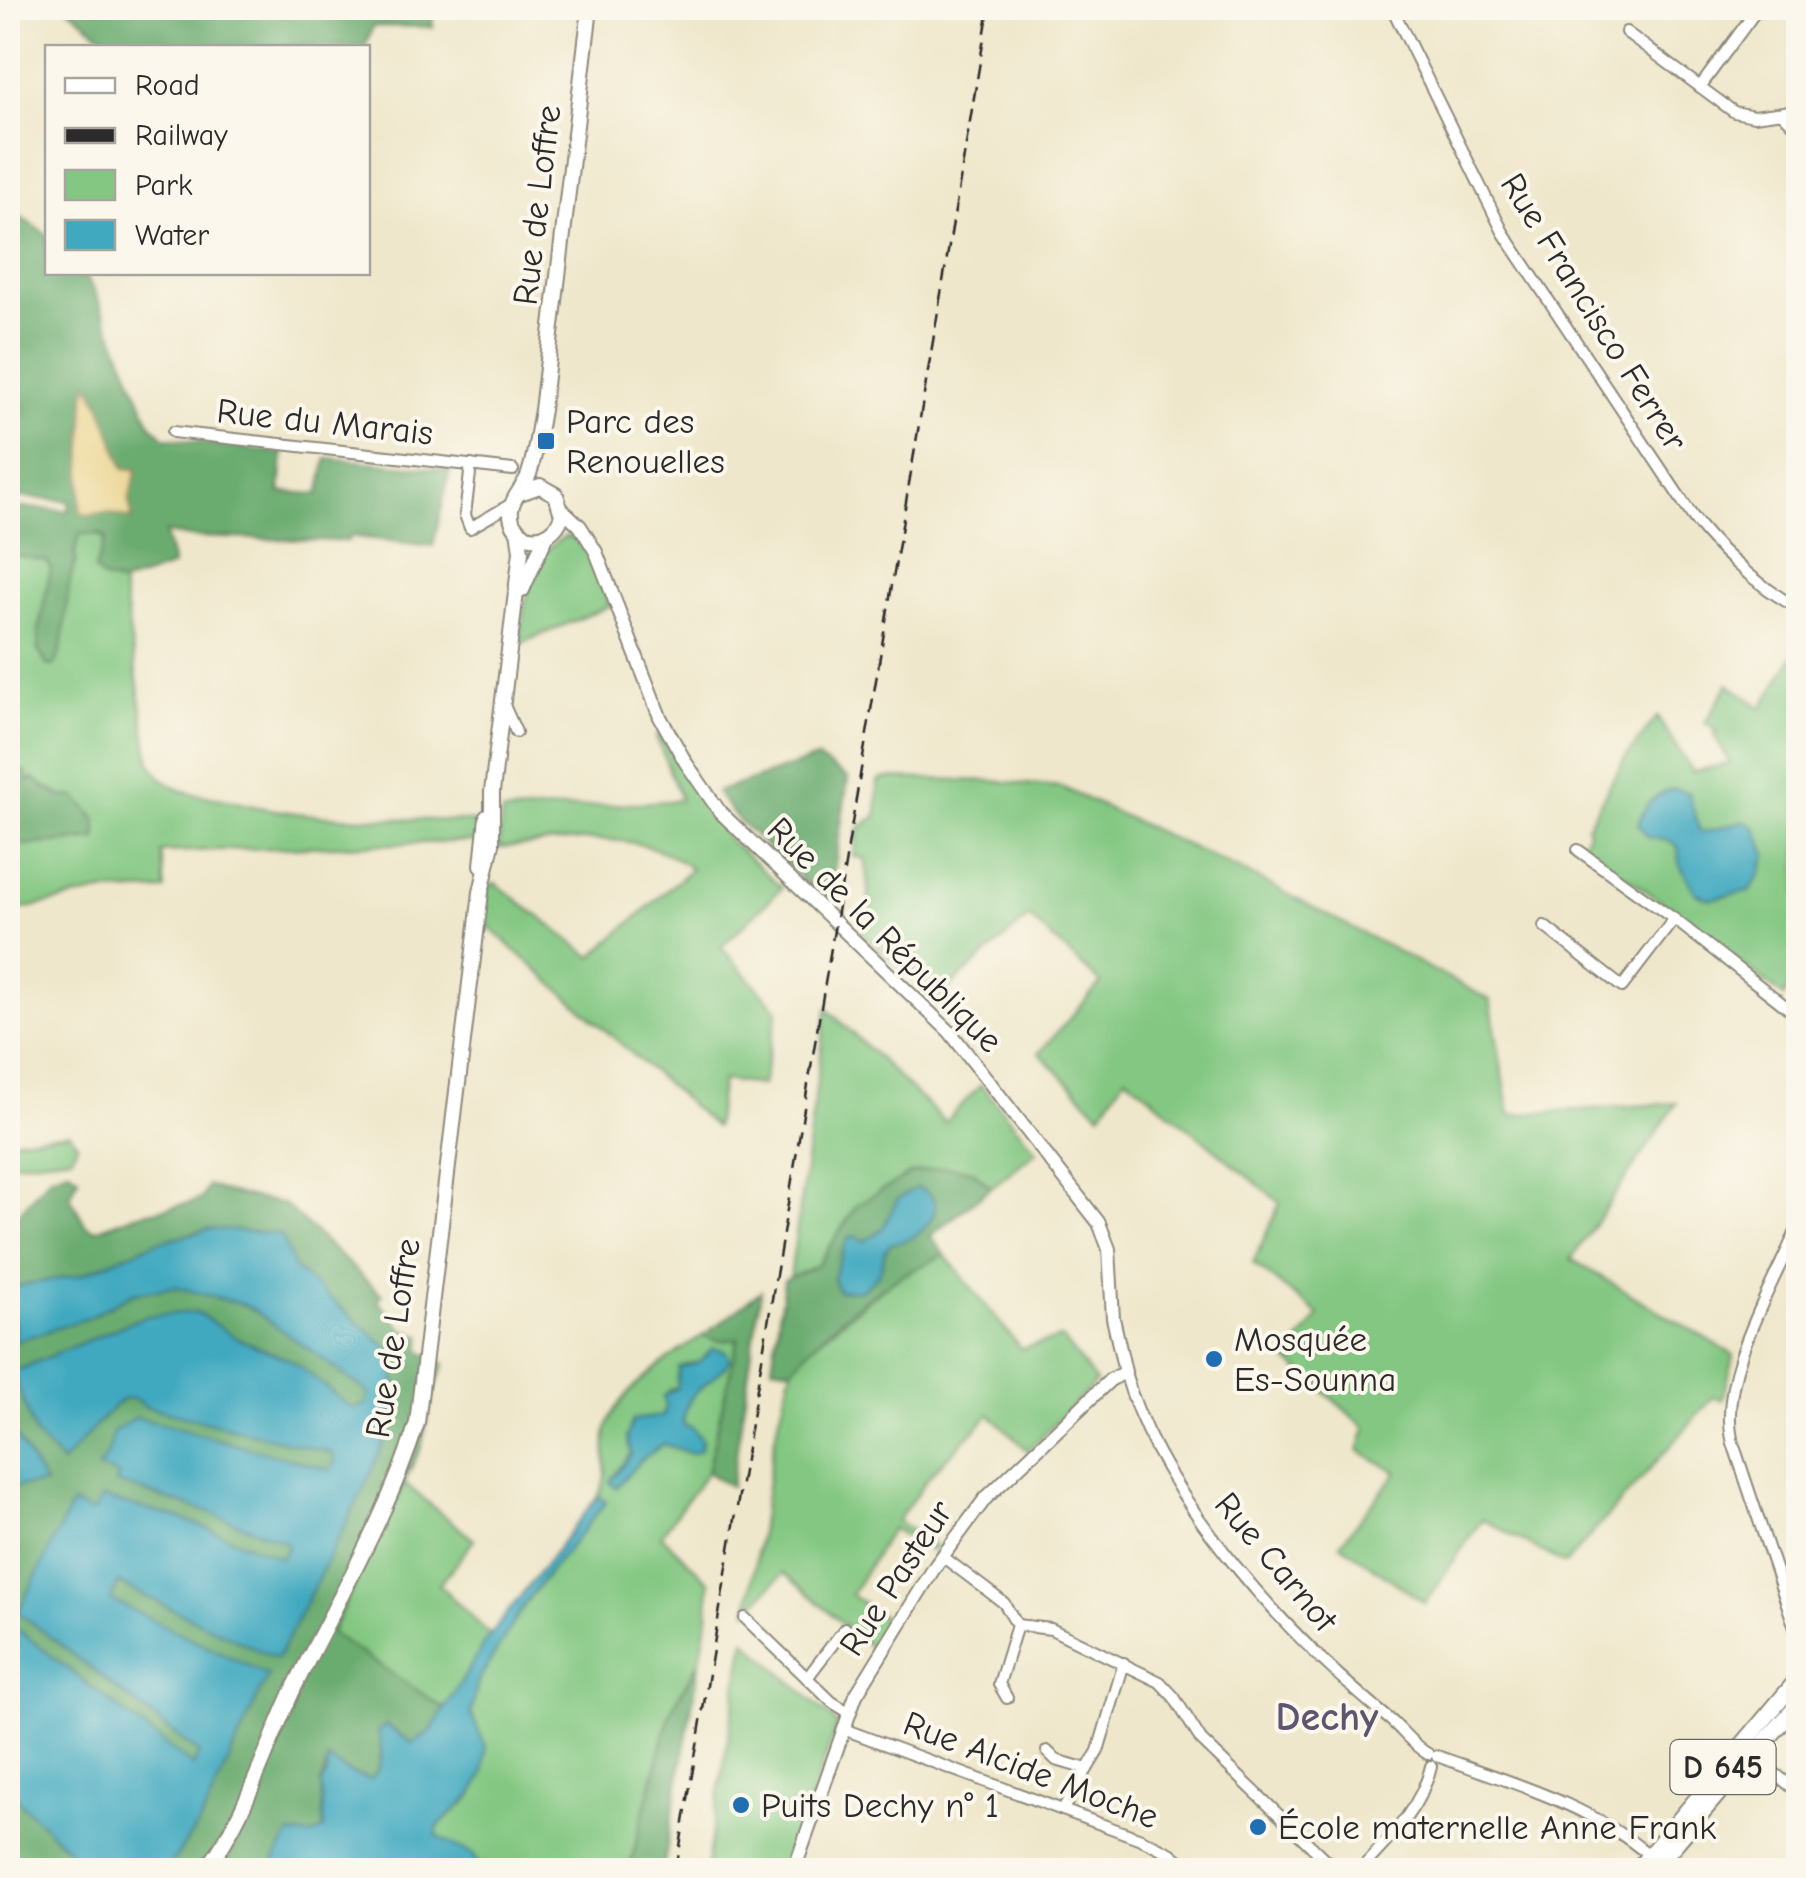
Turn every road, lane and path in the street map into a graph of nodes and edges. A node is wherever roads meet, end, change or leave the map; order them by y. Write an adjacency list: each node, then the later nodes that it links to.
1 (590, 8): 9 (main road, Rue de Loffre)
2 (1392, 8): 20 (street, Rue Francisco Ferrer)
3 (1758, 8): 5 (street)
4 (1626, 32): 5 (street)
5 (1700, 87): 7 (street)
6 (1798, 110): 7 (street)
7 (1782, 113): 8 (street)
8 (1798, 129)
9 (542, 410): 13 (main road, Rue de Loffre); 14 (main road, Rue de Loffre)
10 (173, 432): 11 (street, Rue du Marais)
11 (470, 466): 12 (street, Rue du Marais); 16 (street, Rue du Marais)
12 (513, 470)
13 (549, 489): 14 (main road); 15 (main road)
14 (516, 498): 16 (street); 17 (main road)
15 (562, 509): 18 (main road); 19 (street, Rue de la République)
16 (485, 520): 17 (street)
17 (516, 526): 18 (main road); 21 (main road, Rue de Loffre)
18 (551, 532): 19 (street); 21 (main road, Rue de Loffre)
19 (586, 538): 29 (street, Rue de la République)
20 (1798, 608)
21 (512, 628): 22 (main road, Rue de Loffre)
22 (503, 702): 23 (street); 49 (main road, Rue de Loffre)
23 (516, 732)
24 (1578, 850): 25 (street)
25 (1674, 919): 26 (street); 27 (street)
26 (1544, 926)
27 (1798, 1016)
28 (1798, 1227): 34 (street)
29 (1125, 1372): 30 (street, Rue Pasteur); 44 (street, Rue Carnot)
30 (942, 1556): 32 (street); 40 (street, Rue Pasteur)
31 (744, 1618): 36 (street)
32 (1017, 1625): 35 (street); 38 (street)
33 (845, 1628): 36 (street)
34 (1798, 1634)
35 (1124, 1663): 45 (street); 52 (street)
36 (808, 1678): 40 (street)
37 (1798, 1679): 48 (main road, D 645)
38 (1007, 1698)
39 (1798, 1706): 43 (main road, D 645)
40 (850, 1714): 41 (street, Rue Pasteur)
41 (846, 1730): 47 (street, Rue Alcide Moche); 50 (street, Rue Pasteur)
42 (1047, 1751): 45 (street)
43 (1753, 1756): 46 (street); 48 (main road, D 645)
44 (1432, 1758): 48 (street); 53 (street)
45 (1087, 1769): 47 (street)
46 (1798, 1792)
47 (1063, 1809): 51 (street, Rue Alcide Moche)
48 (1654, 1863): 54 (main road, D 645)
49 (206, 1870)
50 (794, 1870)
51 (1191, 1870)
52 (1336, 1870)
53 (1360, 1870)
54 (1637, 1870)

